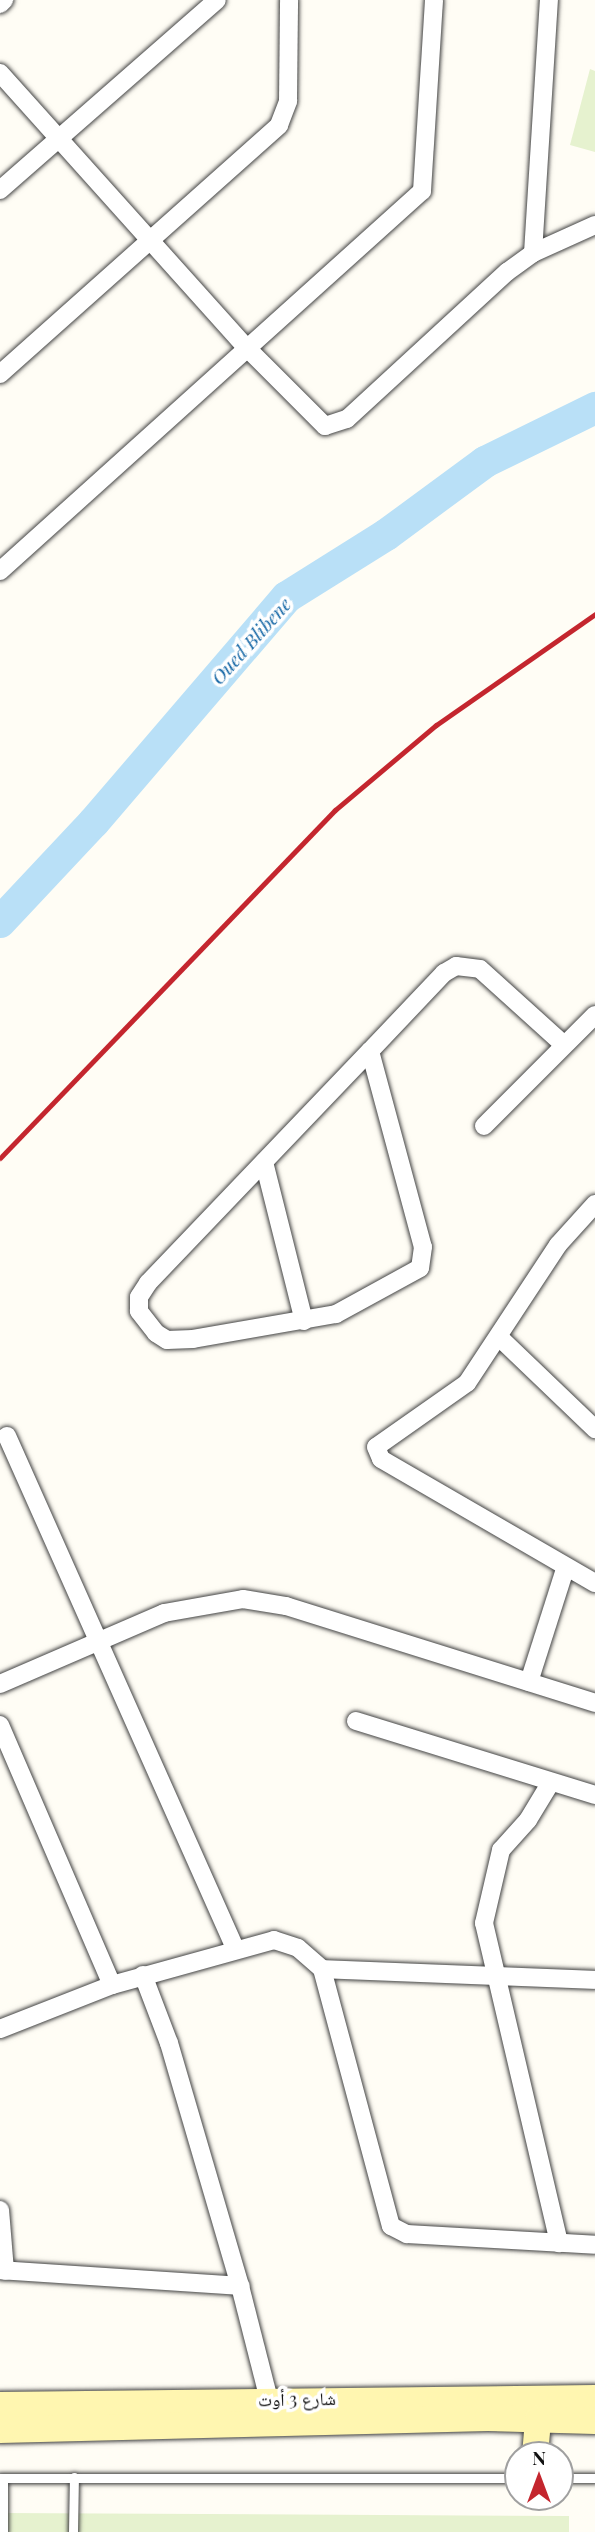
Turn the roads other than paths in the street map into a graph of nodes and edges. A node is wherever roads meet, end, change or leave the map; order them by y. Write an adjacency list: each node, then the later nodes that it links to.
1 (4, 0): 6 (street)
2 (217, 0): 8 (street)
3 (289, 0): 11 (street)
4 (434, 0): 13 (street)
5 (549, 0): 12 (street)
6 (0, 4)
7 (0, 73): 8 (street)
8 (59, 139): 9 (street); 11 (street)
9 (0, 191)
10 (595, 225): 12 (street)
11 (150, 240): 13 (street); 14 (street)
12 (533, 253): 13 (street)
13 (248, 349): 15 (street)
14 (0, 374)
15 (0, 571)
16 (595, 1015): 17 (street)
17 (564, 1045): 18 (street); 19 (street)
18 (370, 1051): 20 (street); 22 (street)
19 (484, 1126)
20 (264, 1162): 22 (street); 22 (street)
21 (595, 1204): 23 (street)
22 (304, 1321)
23 (500, 1338): 24 (street); 26 (street)
24 (595, 1429)
25 (7, 1436): 28 (street)
26 (565, 1569): 27 (street); 29 (street)
27 (595, 1583)
28 (100, 1639): 29 (street); 30 (street); 36 (street)
29 (529, 1682): 31 (street)
30 (0, 1684)
31 (595, 1703)
32 (356, 1721): 34 (street)
33 (0, 1725): 41 (street)
34 (551, 1782): 35 (street); 39 (street)
35 (595, 1795)
36 (235, 1948): 37 (street); 38 (street)
37 (322, 1969): 39 (street); 44 (street)
38 (143, 1975): 41 (street); 47 (street)
39 (496, 1976): 40 (street); 44 (street)
40 (595, 1980)
41 (112, 1985): 42 (street)
42 (0, 2029)
43 (0, 2210): 46 (street)
44 (559, 2243): 45 (street)
45 (595, 2245)
46 (3, 2270): 47 (street)
47 (240, 2286): 49 (street)
48 (595, 2398): 49 (main road, شارع 3 أوت)
49 (269, 2400): 50 (main road, شارع 3 أوت)
50 (0, 2405)
51 (538, 2419): 52 (main road); 53 (main road); 54 (main road)
52 (595, 2421)
53 (0, 2430)
54 (537, 2441)
55 (74, 2477): 56 (lane); 59 (lane); 61 (lane)
56 (504, 2477)
57 (574, 2478): 58 (lane)
58 (595, 2478)
59 (1, 2479): 60 (lane)
60 (3, 2532)
61 (73, 2532)

